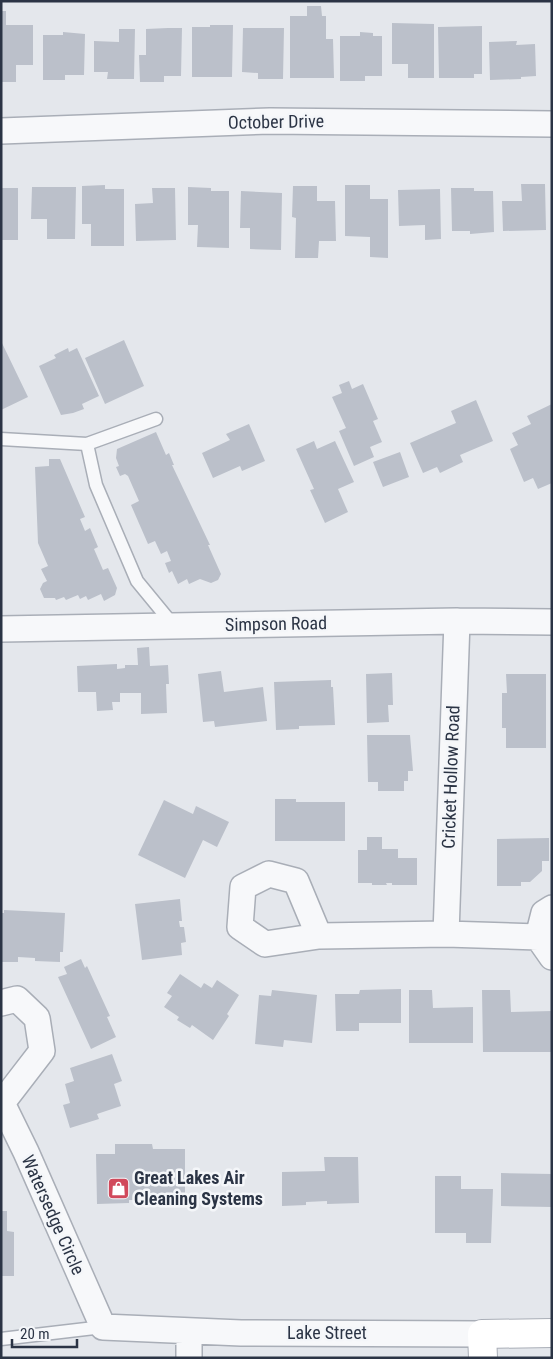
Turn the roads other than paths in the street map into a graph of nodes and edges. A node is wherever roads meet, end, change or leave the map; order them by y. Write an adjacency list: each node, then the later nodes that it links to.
1 (552, 124): 2 (street, October Drive)
2 (1, 131)
3 (156, 419): 5 (lane)
4 (1, 439): 5 (lane)
5 (87, 444): 8 (lane)
6 (457, 621): 7 (street, Simpson Road); 8 (street, Simpson Road); 11 (street, Cricket Hollow Road)
7 (552, 622)
8 (174, 626): 9 (street, Simpson Road)
9 (1, 630)
10 (552, 908): 13 (street)
11 (446, 934): 12 (street); 13 (street)
12 (319, 936)
13 (545, 947)
14 (1, 1003): 15 (street, Watersedge Circle)
15 (2, 1102): 16 (street, Watersedge Circle)
16 (103, 1327): 17 (street, Lake Street); 19 (lane)
17 (189, 1331): 20 (street, Lake Street); 21 (street)
18 (552, 1333): 20 (street, Lake Street)
19 (1, 1339)
20 (483, 1346)
21 (189, 1358)

